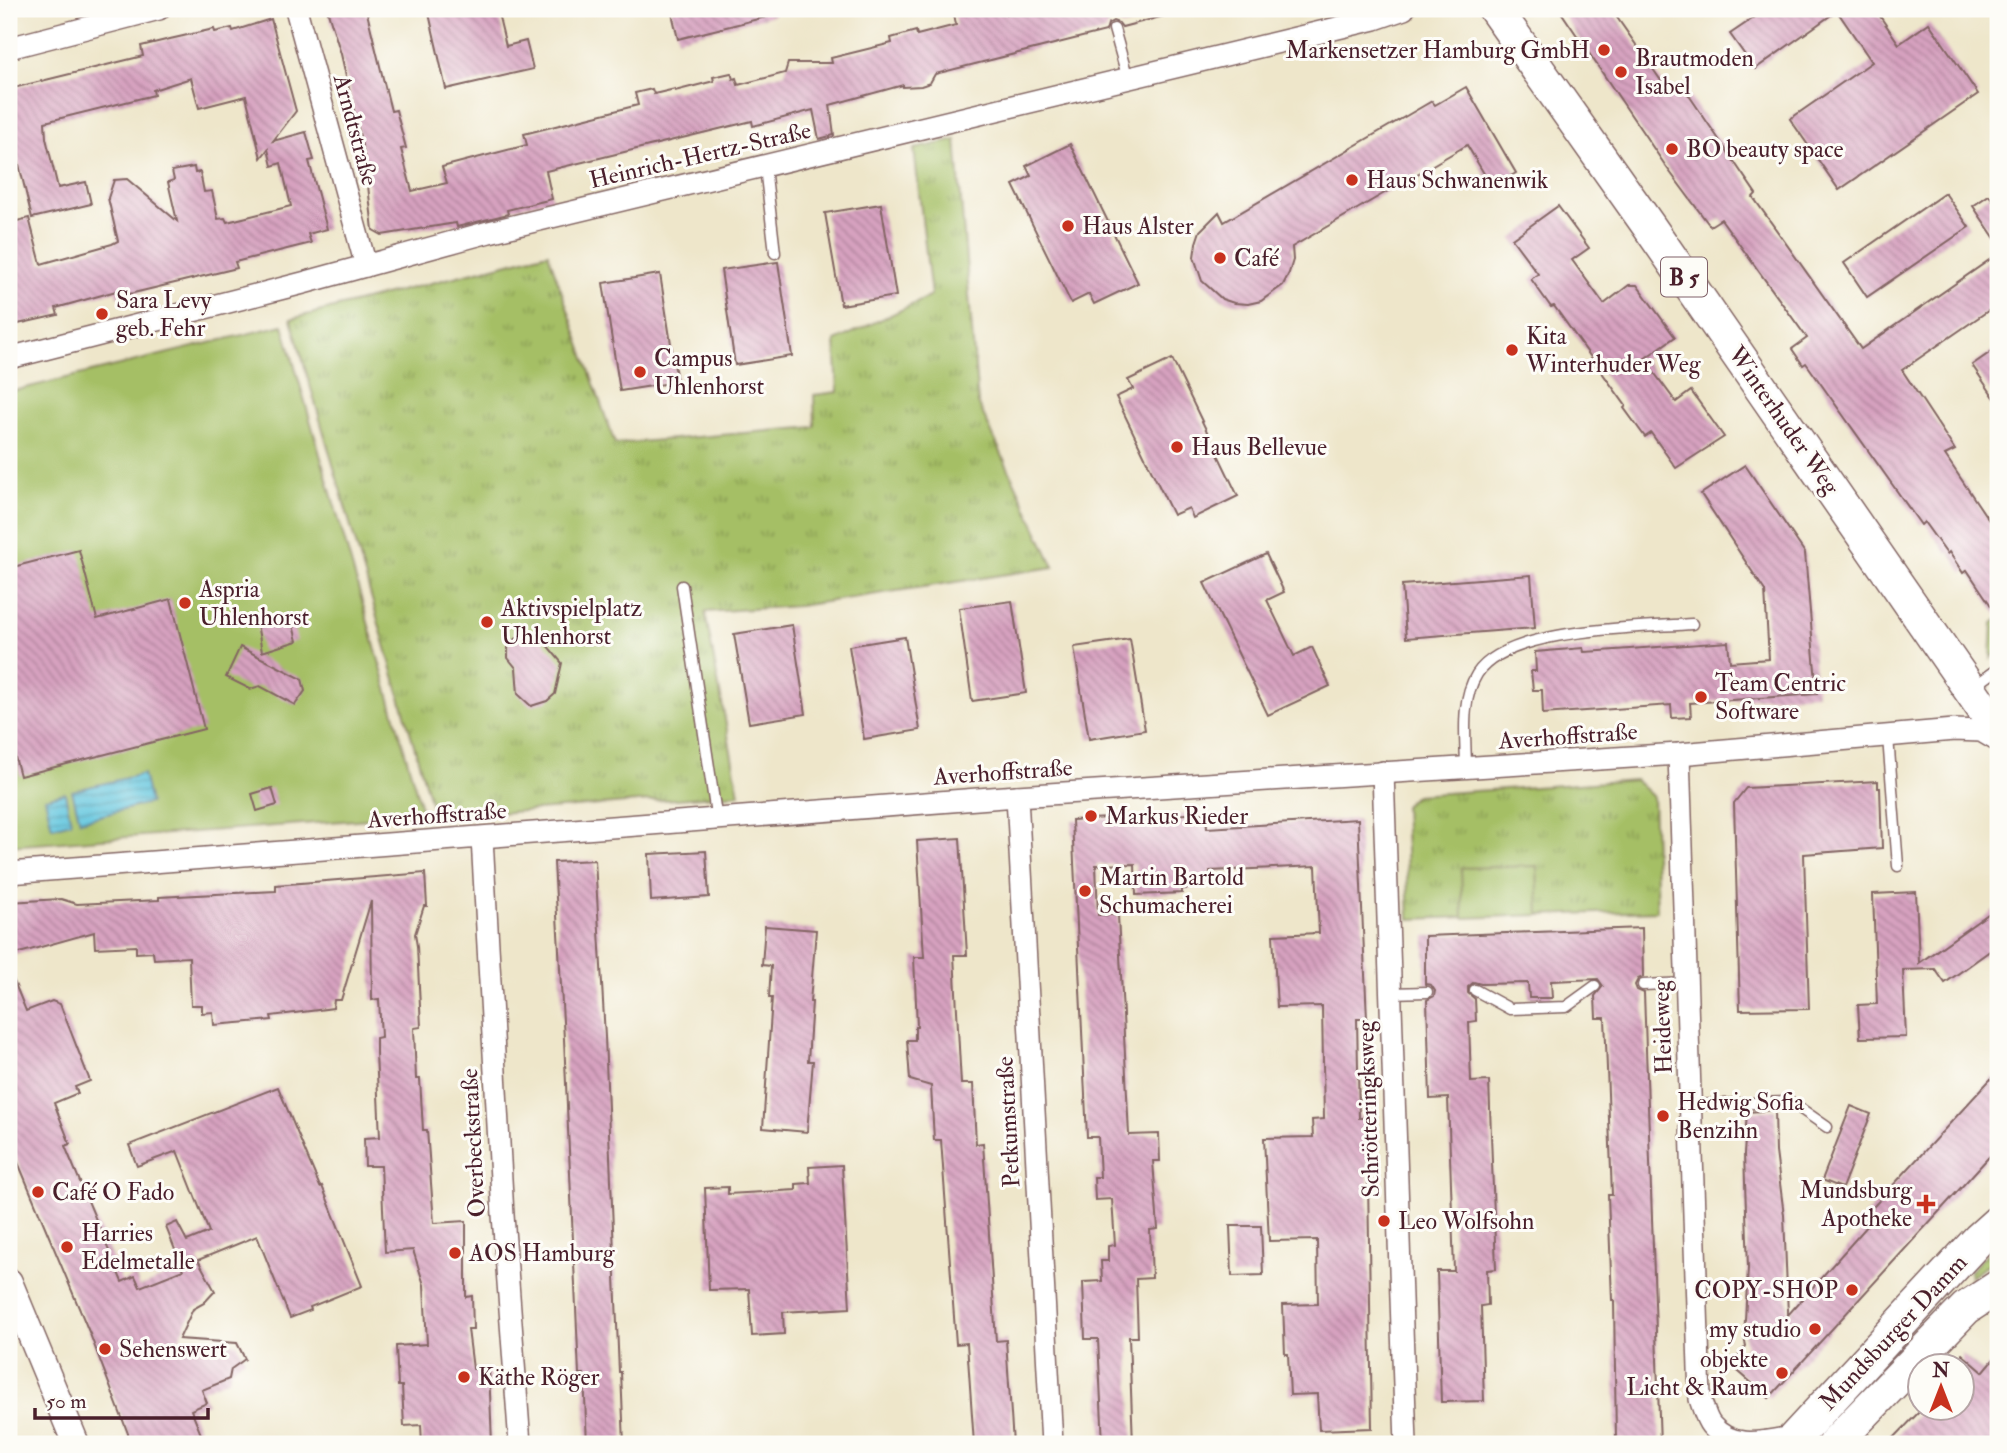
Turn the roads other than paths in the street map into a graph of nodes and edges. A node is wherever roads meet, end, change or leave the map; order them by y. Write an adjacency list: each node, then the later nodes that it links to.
1 (159, 9): 6 (street)
2 (296, 9): 10 (street, Arndtstraße)
3 (1404, 9): 7 (street, Heinrich-Hertz-Straße)
4 (1495, 9): 15 (main road, Winterhuder Weg / B 5)
5 (1114, 29): 7 (lane)
6 (9, 48)
7 (1128, 79): 8 (street, Heinrich-Hertz-Straße)
8 (765, 167): 9 (lane); 10 (street, Heinrich-Hertz-Straße)
9 (775, 253)
10 (366, 265): 11 (street, Heinrich-Hertz-Straße)
11 (9, 358)
12 (682, 586): 23 (lane)
13 (1692, 624): 20 (lane)
14 (1998, 669): 15 (lane)
15 (1970, 690): 16 (main road, Winterhuder Weg / B 5)
16 (1998, 730)
17 (1888, 737): 18 (street, Averhoffstraße); 19 (street, Averhoffstraße); 25 (lane)
18 (1998, 741)
19 (1679, 754): 20 (street, Averhoffstraße); 27 (street, Heideweg)
20 (1466, 769): 21 (street, Averhoffstraße)
21 (1383, 772): 22 (street, Averhoffstraße); 32 (street, Schrötteringksweg)
22 (1017, 796): 23 (street, Averhoffstraße); 41 (street, Petkumstraße)
23 (717, 821): 24 (street, Averhoffstraße)
24 (482, 838): 26 (street, Averhoffstraße); 40 (street, Overbeckstraße)
25 (1898, 866)
26 (9, 873)
27 (1686, 983): 28 (lane); 33 (street, Heideweg)
28 (1643, 985)
29 (1595, 986): 30 (lane)
30 (1475, 990)
31 (1427, 992): 32 (lane)
32 (1391, 993): 42 (street, Schrötteringksweg)
33 (1690, 1105): 34 (lane); 38 (street, Heideweg)
34 (1827, 1127)
35 (1998, 1222): 38 (main road, Mundsburger Damm)
36 (9, 1282): 39 (street)
37 (1998, 1287): 43 (main road, Mundsburger Damm)
38 (1792, 1440)
39 (76, 1444)
40 (520, 1444)
41 (1052, 1444)
42 (1406, 1444)
43 (1834, 1444)

